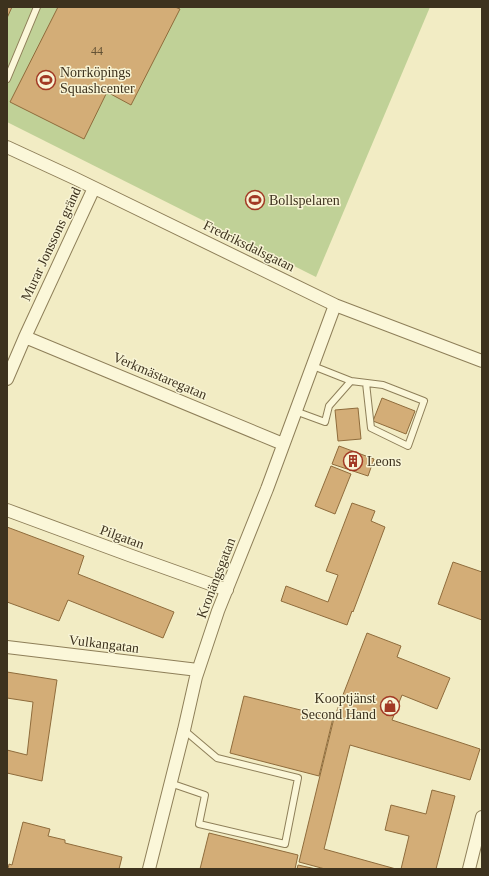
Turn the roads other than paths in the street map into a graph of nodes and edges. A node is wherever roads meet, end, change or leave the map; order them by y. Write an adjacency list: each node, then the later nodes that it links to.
1 (37, 7): 2 (lane)
2 (7, 79)
3 (7, 147): 4 (street, Fredriksdalsgatan)
4 (94, 188): 5 (street, Fredriksdalsgatan); 6 (street, Murar Jonssons gränd)
5 (334, 305): 7 (street, Fredriksdalsgatan); 8 (street, Kronängsgatan)
6 (24, 337): 9 (street, Murar Jonssons gränd); 13 (street, Verkmästaregatan)
7 (482, 361)
8 (313, 366): 10 (lane); 12 (street, Kronängsgatan)
9 (7, 379)
10 (351, 381): 11 (lane); 12 (lane)
11 (366, 383): 11 (lane)
12 (295, 411): 13 (street, Kronängsgatan)
13 (283, 444): 15 (street, Kronängsgatan)
14 (7, 510): 15 (street, Pilgatan)
15 (227, 590): 17 (street, Kronängsgatan)
16 (7, 647): 17 (street, Vulkangatan)
17 (198, 670): 18 (street, Kronängsgatan)
18 (184, 730): 19 (street, Kronängsgatan); 19 (lane)
19 (170, 783): 22 (street, Kronängsgatan)
20 (482, 817): 21 (street)
21 (478, 846): 23 (street)
22 (148, 869)
23 (469, 869)

